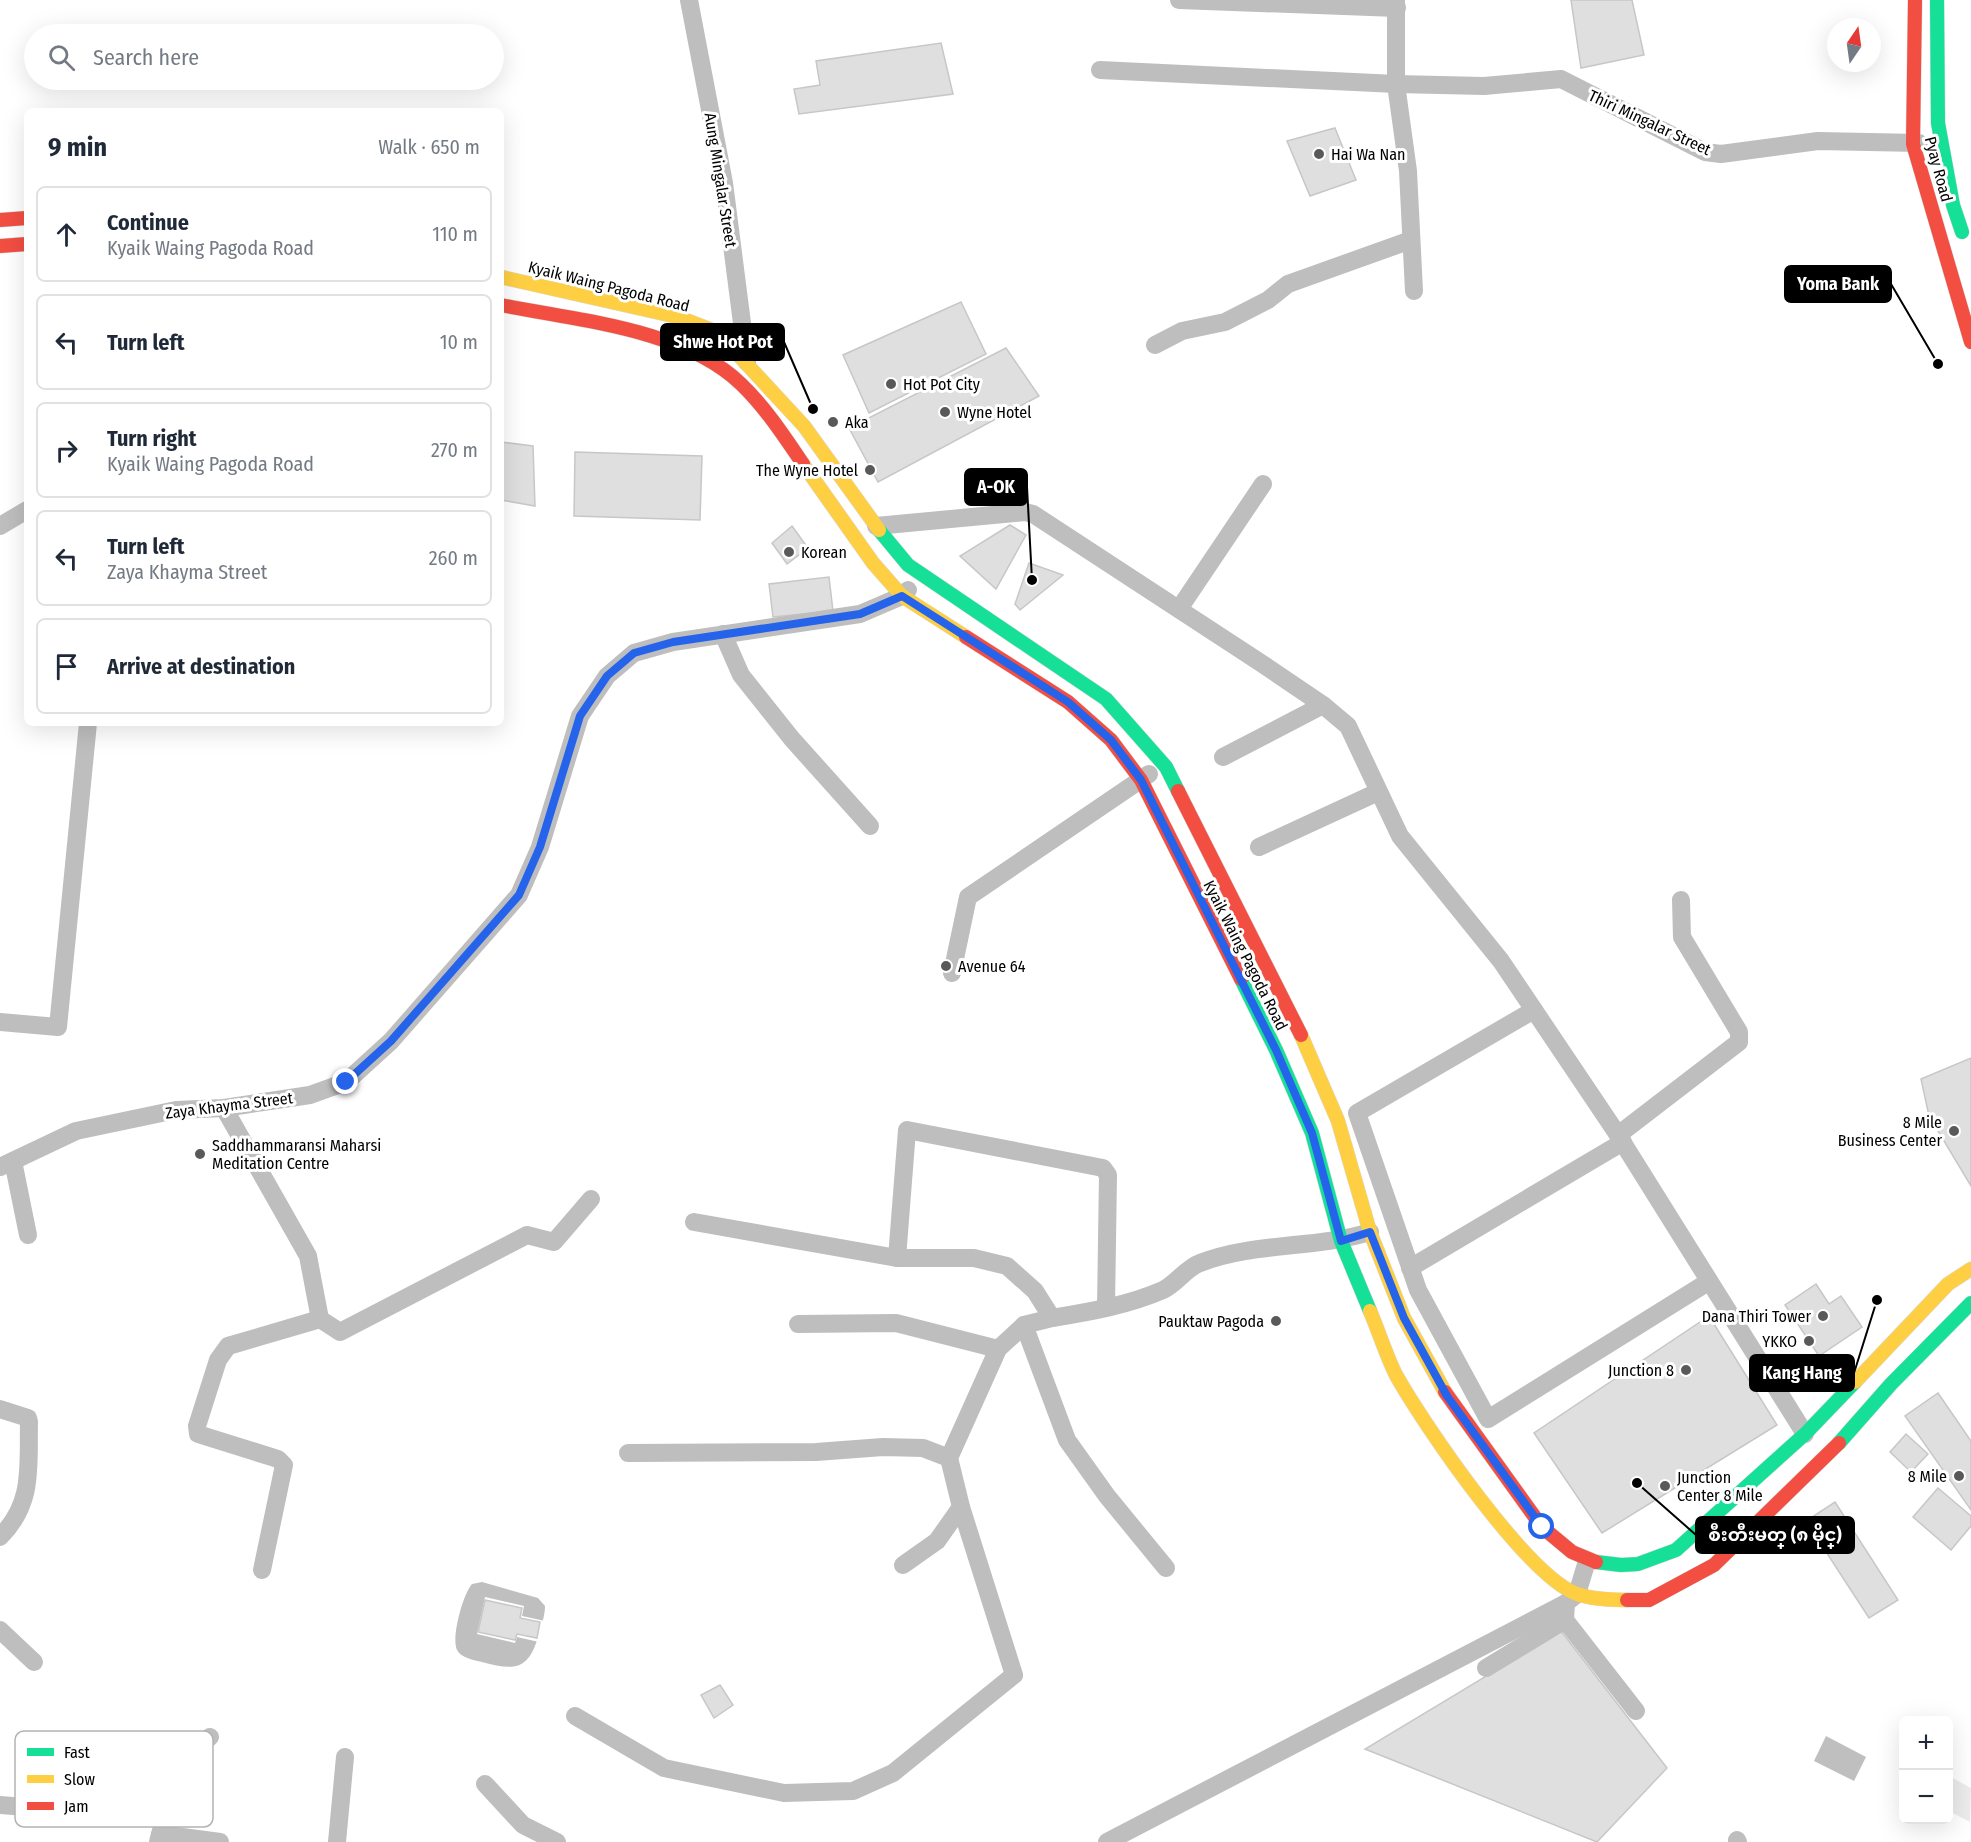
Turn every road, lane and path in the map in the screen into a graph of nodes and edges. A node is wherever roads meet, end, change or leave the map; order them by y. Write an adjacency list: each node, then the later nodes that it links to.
1 (689, 0): 23 (street, Aung Mingalar Street)
2 (1179, 0): 5 (street)
3 (1915, 0): 9 (main road, Pyay Road)
4 (1936, 0): 8 (main road, Pyay Road)
5 (1396, 4): 7 (street)
6 (1100, 70): 7 (street, Thiri Mingalar Street)
7 (1396, 84): 9 (street, Thiri Mingalar Street); 12 (street)
8 (1942, 140): 9 (street, Thiri Mingalar Street); 14 (main road, Pyay Road)
9 (1913, 144): 21 (main road, Pyay Road)
10 (24, 218): 11 (main road)
11 (0, 220)
12 (1411, 240): 17 (street); 22 (street)
13 (24, 244): 15 (main road)
14 (1965, 244)
15 (0, 246)
16 (504, 278): 18 (main road, Kyaik Waing Pagoda Road)
17 (1414, 291)
18 (589, 296): 20 (main road); 23 (main road, Kyaik Waing Pagoda Road)
19 (504, 306): 20 (main road, Kyaik Waing Pagoda Road)
20 (583, 321): 24 (main road, Kyaik Waing Pagoda Road)
21 (1971, 342)
22 (1155, 345)
23 (747, 361): 24 (street); 28 (main road, Kyaik Waing Pagoda Road)
24 (741, 384): 30 (main road, Kyaik Waing Pagoda Road)
25 (1263, 484): 31 (street)
26 (24, 512): 27 (street)
27 (0, 526)
28 (876, 526): 29 (main road, Kyaik Waing Pagoda Road); 31 (street)
29 (922, 576): 30 (street); 36 (main road, Kyaik Waing Pagoda Road)
30 (902, 596): 32 (street, Zaya Khayma Street); 37 (main road, Kyaik Waing Pagoda Road)
31 (1179, 609): 33 (street)
32 (723, 634): 39 (street); 49 (street, Zaya Khayma Street)
33 (1323, 705): 35 (street); 38 (street)
34 (88, 726): 48 (street)
35 (1223, 757)
36 (1162, 762): 37 (street); 41 (main road, Kyaik Waing Pagoda Road)
37 (1141, 780): 42 (main road, Kyaik Waing Pagoda Road); 44 (street)
38 (1378, 792): 40 (street); 47 (street)
39 (870, 826)
40 (1259, 847)
41 (1212, 864): 42 (main road); 45 (main road, Kyaik Waing Pagoda Road)
42 (1188, 876): 46 (main road, Kyaik Waing Pagoda Road)
43 (1681, 900): 50 (street)
44 (952, 973)
45 (1274, 985): 46 (main road); 54 (main road, Kyaik Waing Pagoda Road)
46 (1250, 998): 56 (main road, Kyaik Waing Pagoda Road)
47 (1534, 1010): 50 (street); 58 (street)
48 (0, 1022)
49 (224, 1108): 51 (street, Zaya Khayma Street); 64 (street)
50 (1621, 1138): 58 (street); 60 (street)
51 (7, 1164): 55 (street)
52 (591, 1199): 64 (street)
53 (694, 1221): 57 (street)
54 (1370, 1232): 56 (street); 74 (main road, Kyaik Waing Pagoda Road)
55 (28, 1235)
56 (1341, 1241): 62 (street); 78 (main road, Kyaik Waing Pagoda Road)
57 (897, 1258): 62 (street); 63 (street)
58 (1410, 1268): 60 (street)
59 (1971, 1269): 69 (main road, Kyaik Waing Pagoda Road)
60 (1708, 1282): 69 (street)
61 (1971, 1303): 78 (main road, Kyaik Waing Pagoda Road)
62 (1106, 1307): 63 (street)
63 (1052, 1318): 66 (street)
64 (320, 1319): 77 (street)
65 (798, 1324): 67 (street)
66 (1024, 1325): 67 (street); 76 (street)
67 (998, 1349): 71 (street)
68 (0, 1409): 73 (street)
69 (1805, 1434): 74 (main road, Kyaik Waing Pagoda Road)
70 (628, 1453): 71 (street)
71 (949, 1458): 72 (street)
72 (961, 1507): 75 (street); 83 (street)
73 (0, 1537)
74 (1587, 1561): 78 (street)
75 (903, 1565)
76 (1166, 1568)
77 (262, 1570)
78 (1569, 1606): 81 (street); 82 (street); 93 (street)
79 (0, 1630): 80 (street)
80 (34, 1662)
81 (1486, 1668)
82 (1636, 1711)
83 (575, 1716)
84 (345, 1757): 91 (street)
85 (485, 1784): 92 (street)
86 (0, 1805): 87 (street)
87 (15, 1807)
88 (136, 1827): 89 (street)
89 (161, 1831): 90 (street)
90 (220, 1842)
91 (337, 1842)
92 (557, 1842)
93 (1107, 1842)

